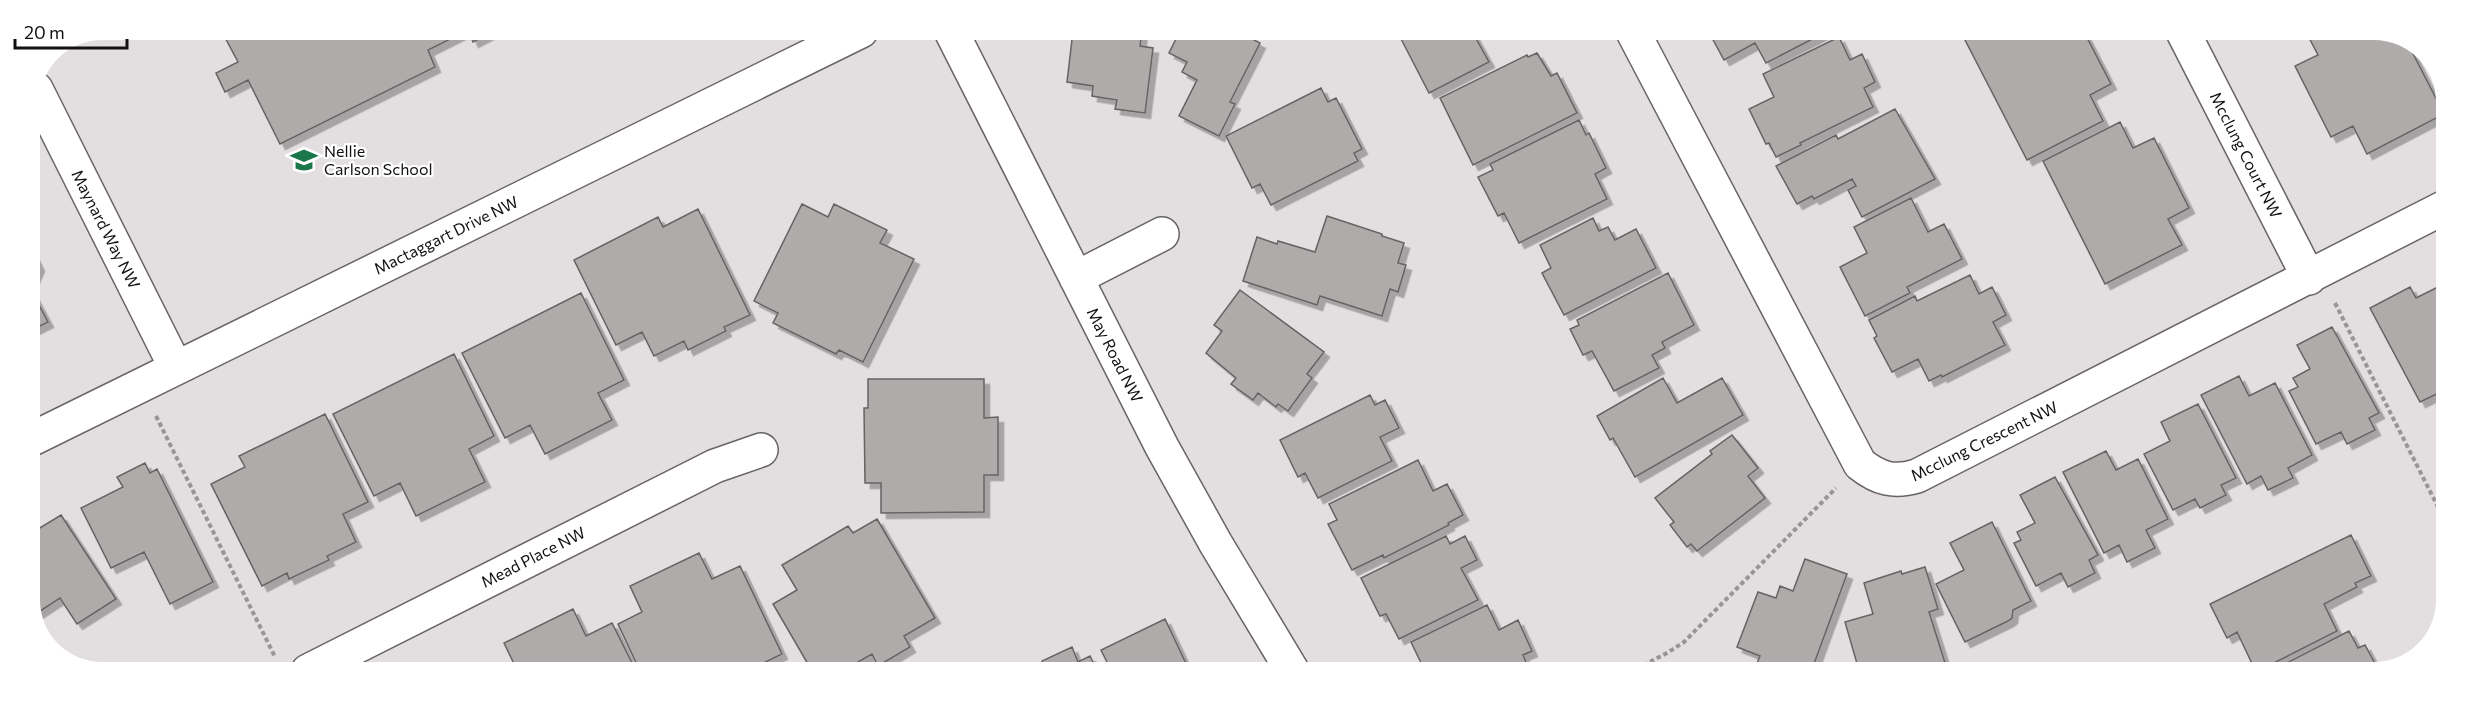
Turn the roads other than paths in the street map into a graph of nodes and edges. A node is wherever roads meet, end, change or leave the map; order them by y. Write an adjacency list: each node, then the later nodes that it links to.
1 (843, 40): 10 (street, Mactaggart Drive NW)
2 (956, 40): 9 (street, May Road NW)
3 (1638, 40): 8 (street, Mcclung Crescent NW)
4 (2187, 40): 8 (street, Mcclung Court NW)
5 (41, 98): 10 (street, Maynard Way NW)
6 (2435, 212): 8 (street, Mcclung Crescent NW)
7 (1162, 234): 9 (street)
8 (2314, 275)
9 (1076, 278): 14 (street, May Road NW)
10 (176, 368): 11 (street, Mactaggart Drive NW)
11 (41, 435)
12 (761, 450): 13 (street, Mead Place NW)
13 (324, 663)
14 (1288, 663)

